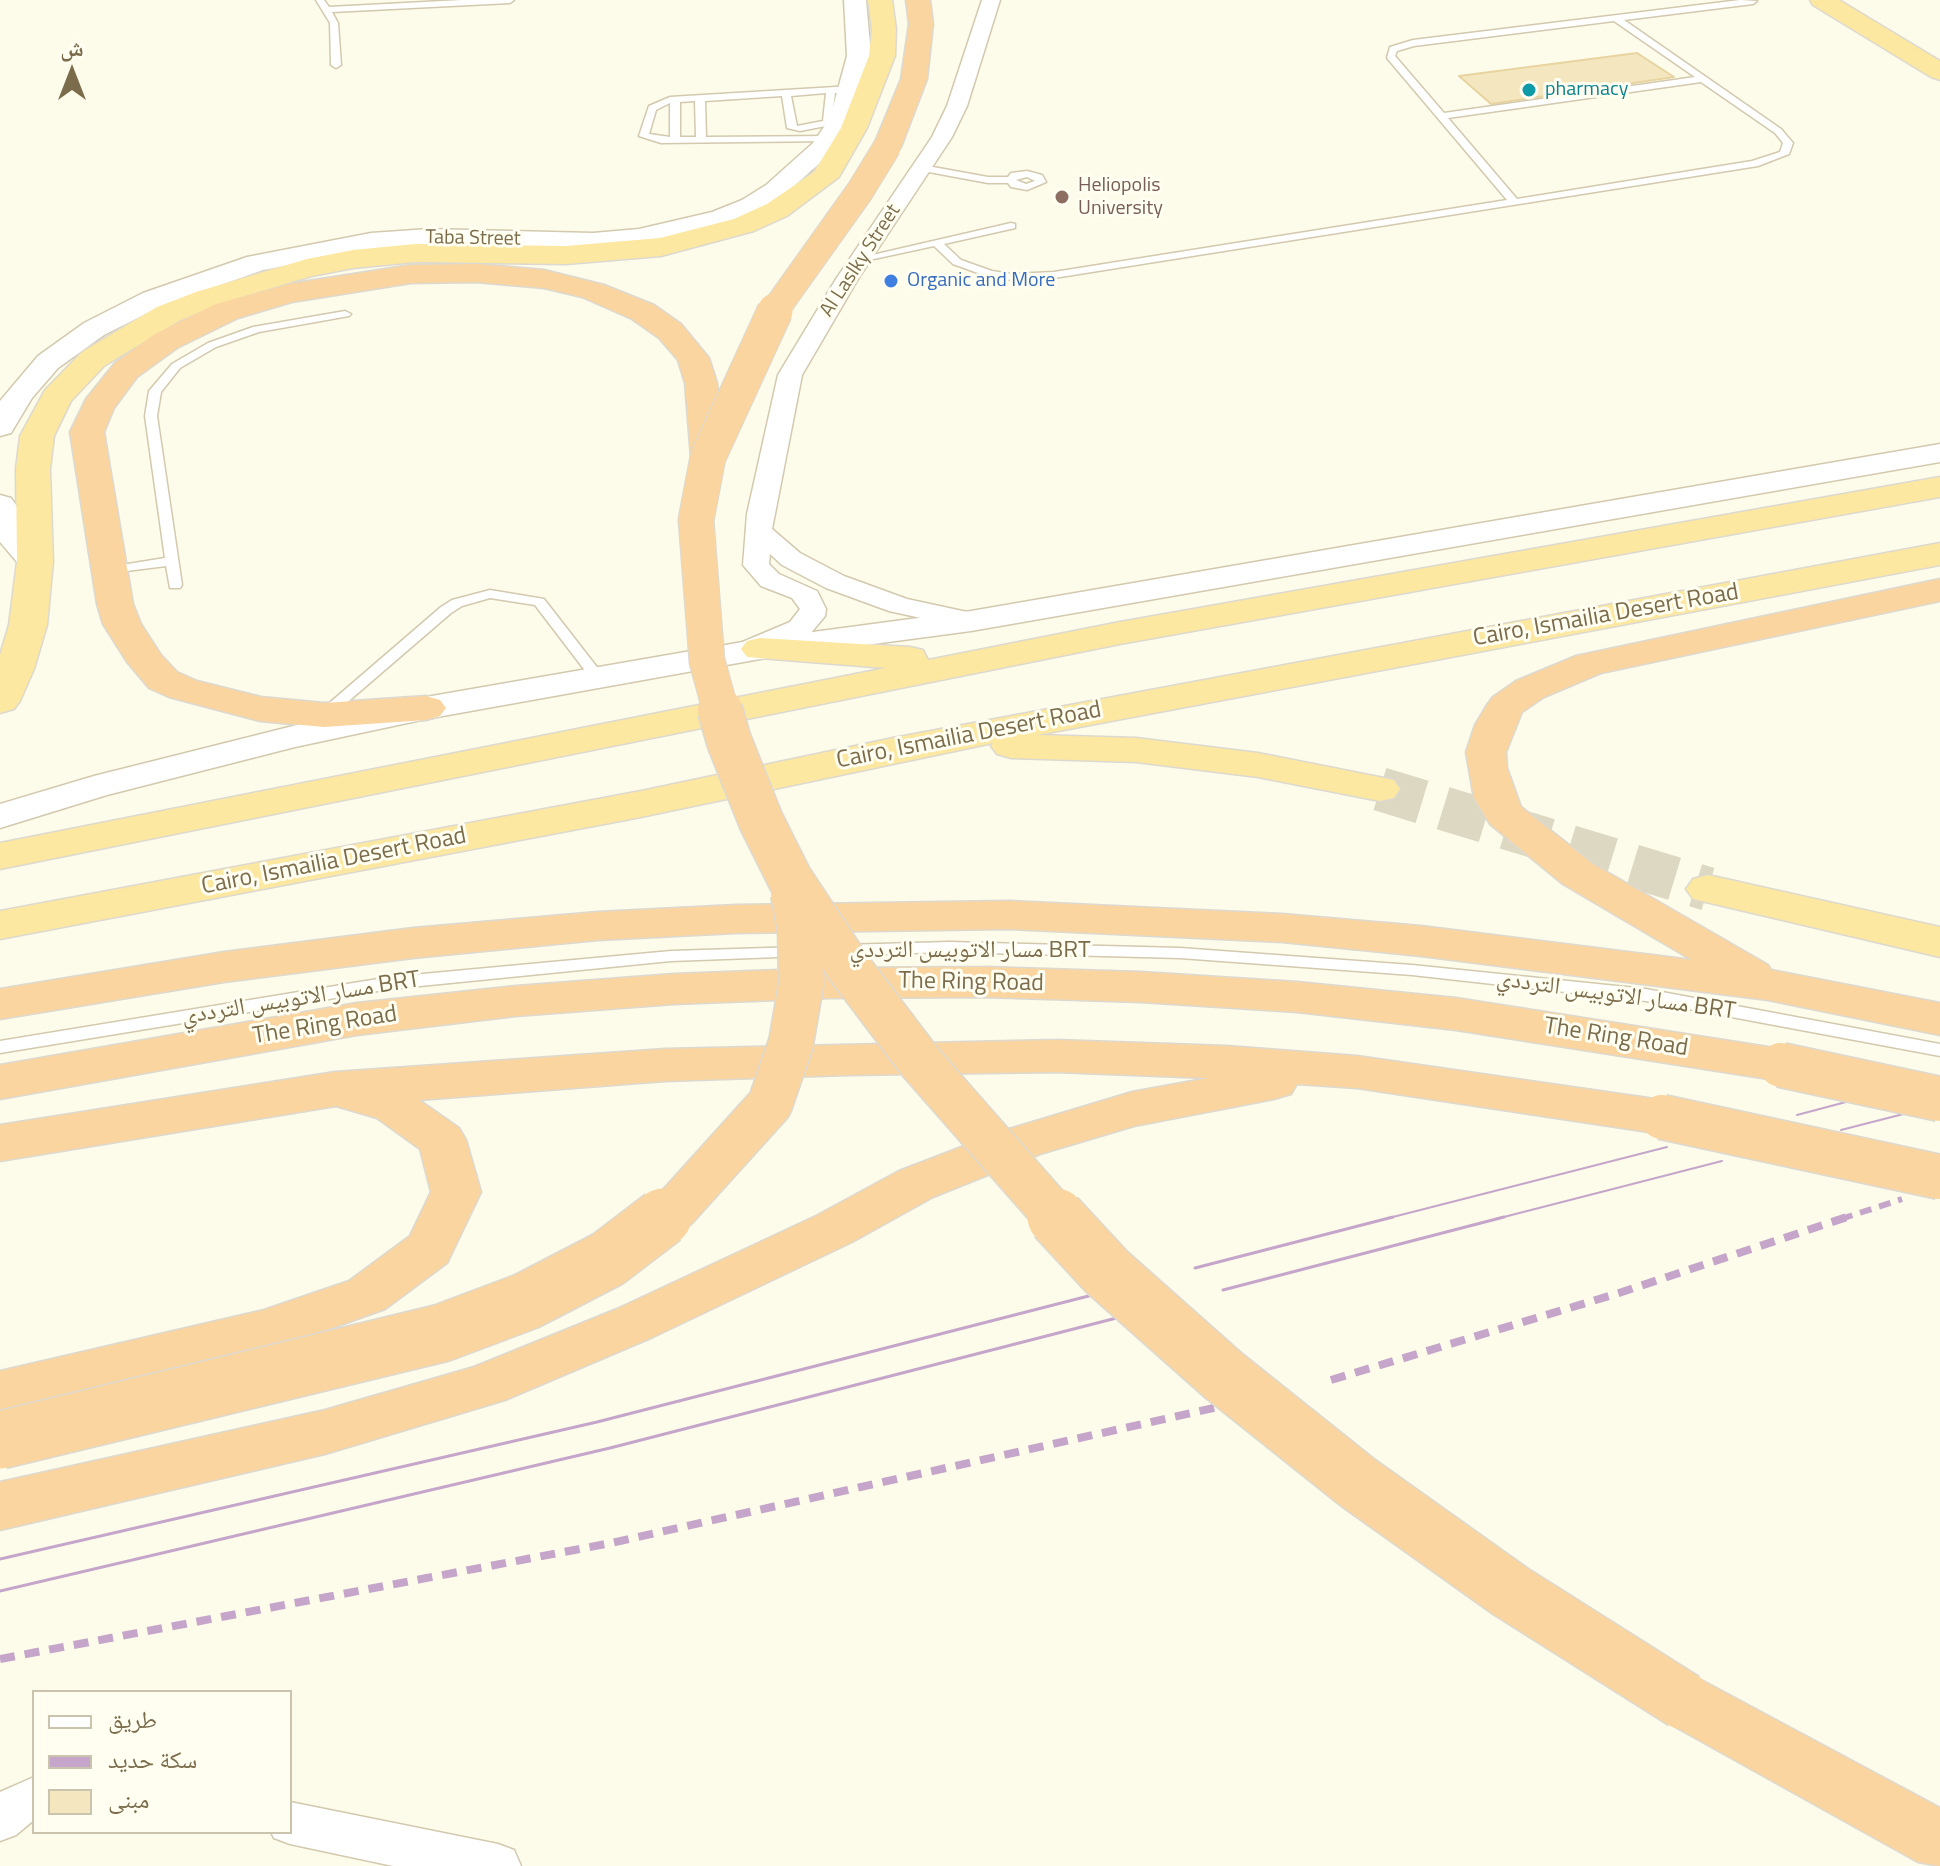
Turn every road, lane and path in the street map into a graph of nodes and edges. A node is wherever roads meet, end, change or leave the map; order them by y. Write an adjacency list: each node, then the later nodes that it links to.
1 (320, 0): 9 (lane)
2 (510, 0): 9 (lane)
3 (855, 0): 11 (street, Taba Street)
4 (880, 0): 11 (highway)
5 (918, 0): 34 (highway, bridge)
6 (991, 0): 25 (street, Al Laslky Street)
7 (1822, 0): 13 (highway)
8 (1753, 1): 10 (lane)
9 (328, 10): 12 (lane)
10 (1614, 17): 14 (lane); 19 (lane)
11 (870, 56): 15 (street, Taba Street); 40 (highway)
12 (336, 65)
13 (1940, 72)
14 (1703, 79): 19 (lane); 27 (lane)
15 (842, 89): 16 (lane); 20 (lane); 21 (street, Taba Street)
16 (786, 93): 17 (lane); 20 (lane)
17 (700, 98): 18 (lane); 24 (lane)
18 (675, 99): 23 (lane); 23 (lane)
19 (1441, 116): 27 (lane)
20 (792, 128): 22 (lane)
21 (831, 138): 22 (lane); 32 (street, Taba Street)
22 (731, 139): 24 (lane)
23 (675, 140): 24 (lane)
24 (701, 140)
25 (922, 168): 26 (lane); 30 (street, Al Laslky Street)
26 (1011, 180)
27 (1515, 203): 29 (lane)
28 (1011, 226): 29 (lane)
29 (936, 242): 30 (lane)
30 (860, 259): 37 (street, Al Laslky Street)
31 (345, 314): 39 (lane)
32 (0, 427)
33 (1940, 453): 44 (street)
34 (708, 457): 41 (highway); 55 (highway, bridge)
35 (1940, 487): 46 (highway)
36 (0, 505): 40 (street)
37 (759, 532): 44 (street); 45 (street, Al Laslky Street)
38 (1940, 554): 51 (highway, Cairo, Ismailia Desert Road)
39 (171, 561): 41 (lane); 42 (lane)
40 (35, 562): 48 (highway)
41 (108, 571): 50 (highway)
42 (175, 585)
43 (1940, 590): 59 (highway)
44 (971, 621): 45 (street)
45 (752, 651): 46 (highway); 47 (street)
46 (973, 662): 54 (highway)
47 (598, 678): 49 (street); 50 (lane)
48 (0, 701)
49 (426, 708): 50 (highway); 53 (street)
50 (324, 715)
51 (893, 750): 52 (highway); 57 (highway, Cairo, Ismailia Desert Road)
52 (1380, 789)
53 (0, 816)
54 (0, 856)
55 (790, 879): 71 (highway, bridge); 76 (highway, bridge)
56 (1708, 889): 58 (highway)
57 (0, 925)
58 (1940, 942)
59 (1768, 985): 60 (highway); 61 (highway)
60 (0, 1004)
61 (1940, 1019)
62 (0, 1047): 63 (lane, مسار الاتوبيس الترددي BRT)
63 (1940, 1050)
64 (1357, 1072): 66 (highway); 69 (highway, bridge); 72 (highway)
65 (0, 1082): 67 (highway, The Ring Road, bridge)
66 (335, 1089): 68 (highway); 70 (highway)
67 (1940, 1099)
68 (0, 1143)
69 (1940, 1177)
70 (0, 1393)
71 (0, 1440)
72 (0, 1506)
73 (32, 1799): 74 (street)
74 (0, 1820)
75 (292, 1823): 77 (street)
76 (1940, 1841)
77 (498, 1866)

